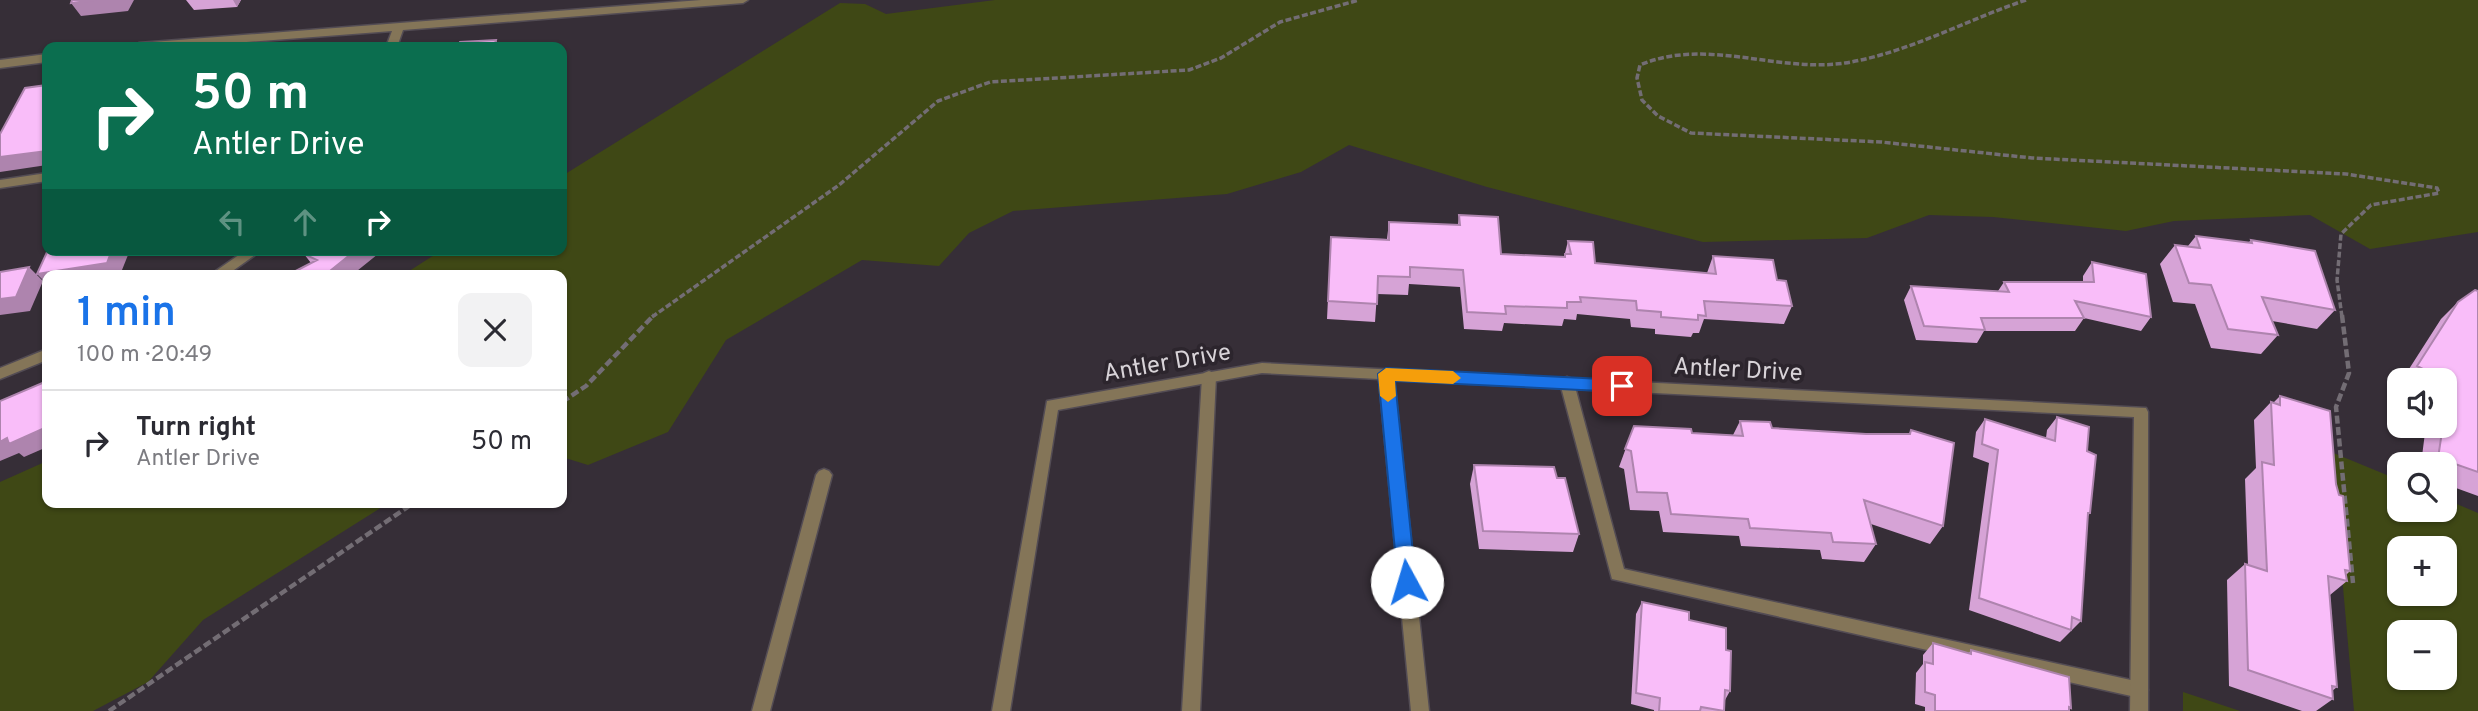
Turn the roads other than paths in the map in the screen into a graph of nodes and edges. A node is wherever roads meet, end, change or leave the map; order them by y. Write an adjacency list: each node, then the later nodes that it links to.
1 (743, 0): 2 (street)
2 (705, 2): 3 (street)
3 (398, 29): 4 (street); 5 (street)
4 (211, 42)
5 (394, 42)
6 (42, 59): 7 (street)
7 (0, 64)
8 (42, 178): 9 (street)
9 (0, 184)
10 (247, 256): 11 (street)
11 (225, 270)
12 (42, 357): 13 (street)
13 (0, 374)
14 (1386, 374): 15 (street, Antler Drive); 16 (street, Antler Drive); 22 (street)
15 (1209, 377): 20 (street, Antler Drive); 21 (street)
16 (1567, 383): 18 (street); 18 (street, Antler Drive)
17 (824, 475): 19 (street)
18 (2140, 690): 23 (street, Antler Drive)
19 (761, 711)
20 (1001, 711)
21 (1191, 711)
22 (1420, 711)
23 (2139, 711)

